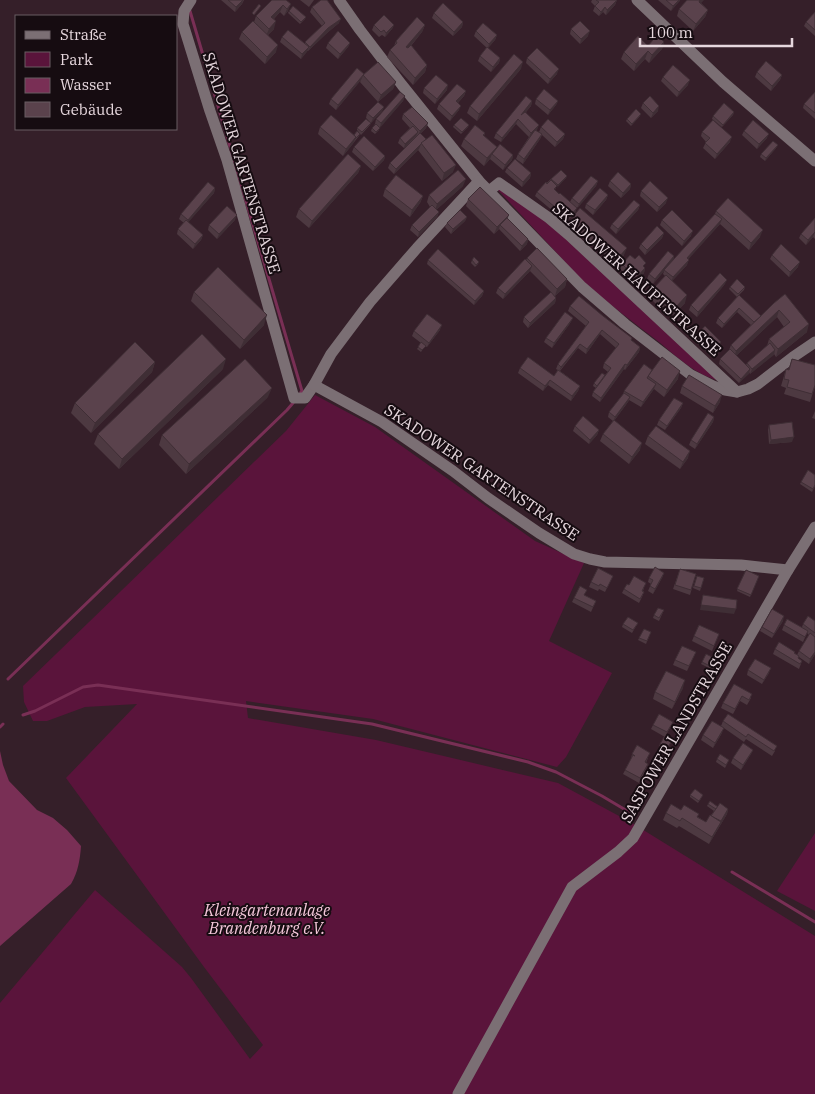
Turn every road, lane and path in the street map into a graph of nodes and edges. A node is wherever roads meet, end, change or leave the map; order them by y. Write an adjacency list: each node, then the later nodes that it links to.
1 (191, 0): 10 (street, SKADOWER GARTENSTRASSE)
2 (339, 0): 5 (street, SKADOWER HAUPTSTRASSE)
3 (637, 0): 4 (street)
4 (815, 161)
5 (479, 181): 6 (street, SKADOWER HAUPTSTRASSE); 10 (street, SKADOWER GARTENSTRASSE)
6 (489, 191): 11 (street, SKADOWER HAUPTSTRASSE); 11 (street, SKADOWER HAUPTSTRASSE)
7 (815, 342): 8 (street)
8 (801, 351): 9 (street); 11 (street)
9 (815, 352)
10 (314, 385): 13 (street, SKADOWER GARTENSTRASSE)
11 (737, 392)
12 (815, 526): 13 (street, SASPOWER LANDSTRASSE)
13 (788, 570): 14 (street, SASPOWER LANDSTRASSE)
14 (458, 1094)

